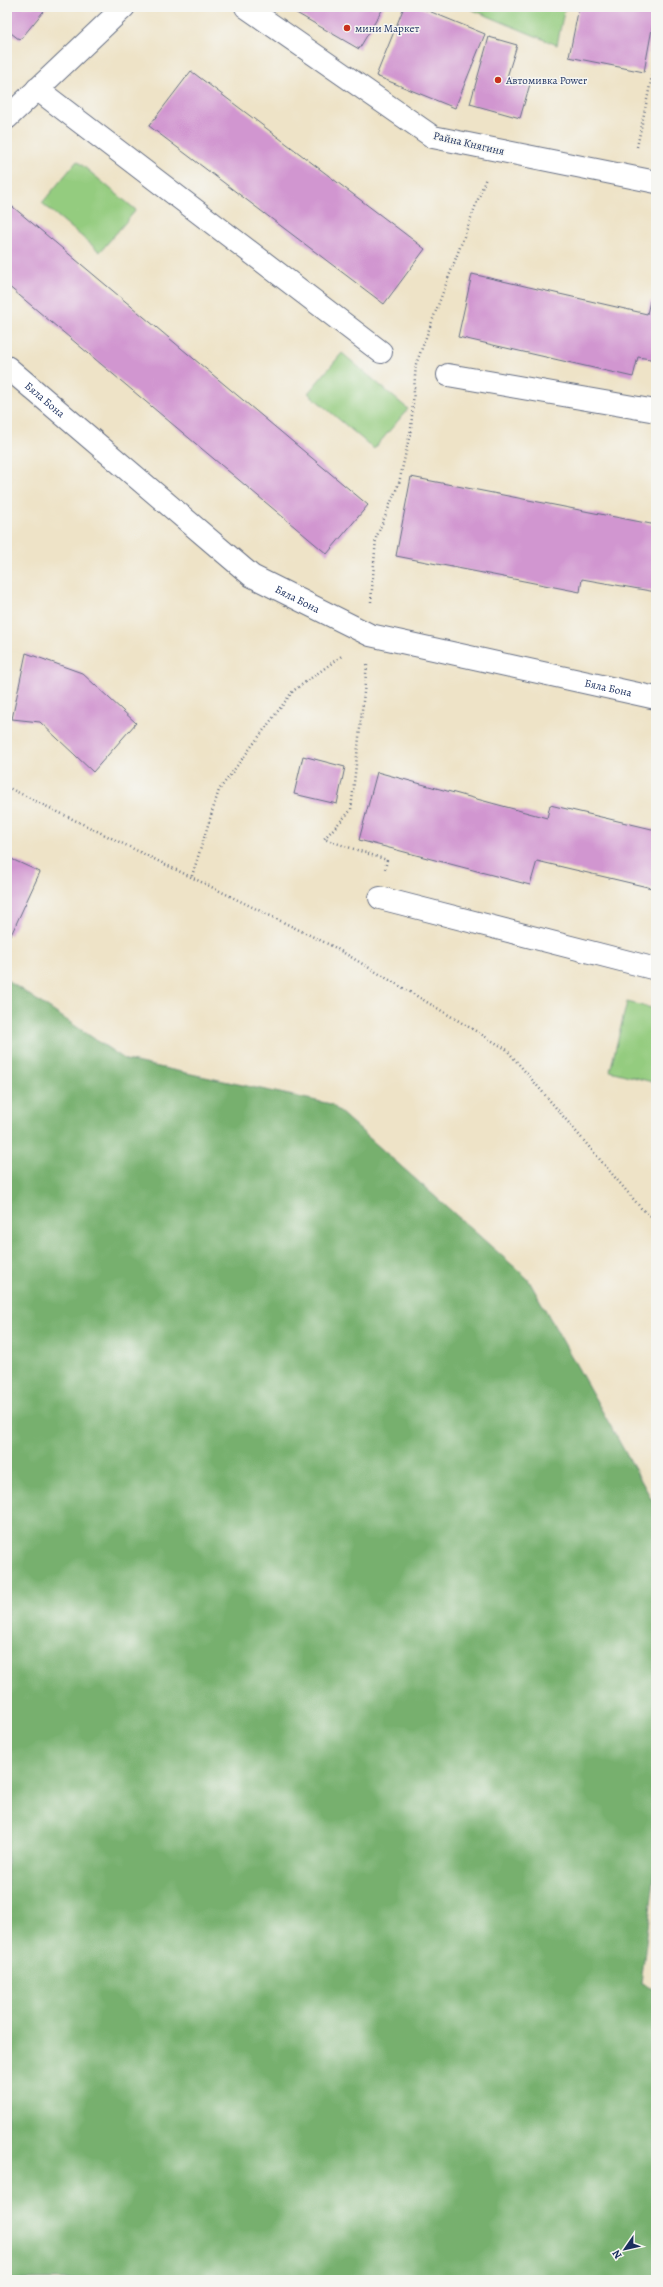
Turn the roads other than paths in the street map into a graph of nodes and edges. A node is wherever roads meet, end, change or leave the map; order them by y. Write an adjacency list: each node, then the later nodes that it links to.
1 (124, 7): 3 (street)
2 (246, 7): 5 (street, Райна Княгиня)
3 (37, 89): 4 (street); 6 (street)
4 (7, 118)
5 (656, 182)
6 (381, 352)
7 (7, 367): 10 (street, Бяла Бона)
8 (448, 375): 9 (street)
9 (656, 411)
10 (656, 698)
11 (380, 898): 12 (street)
12 (656, 969)

